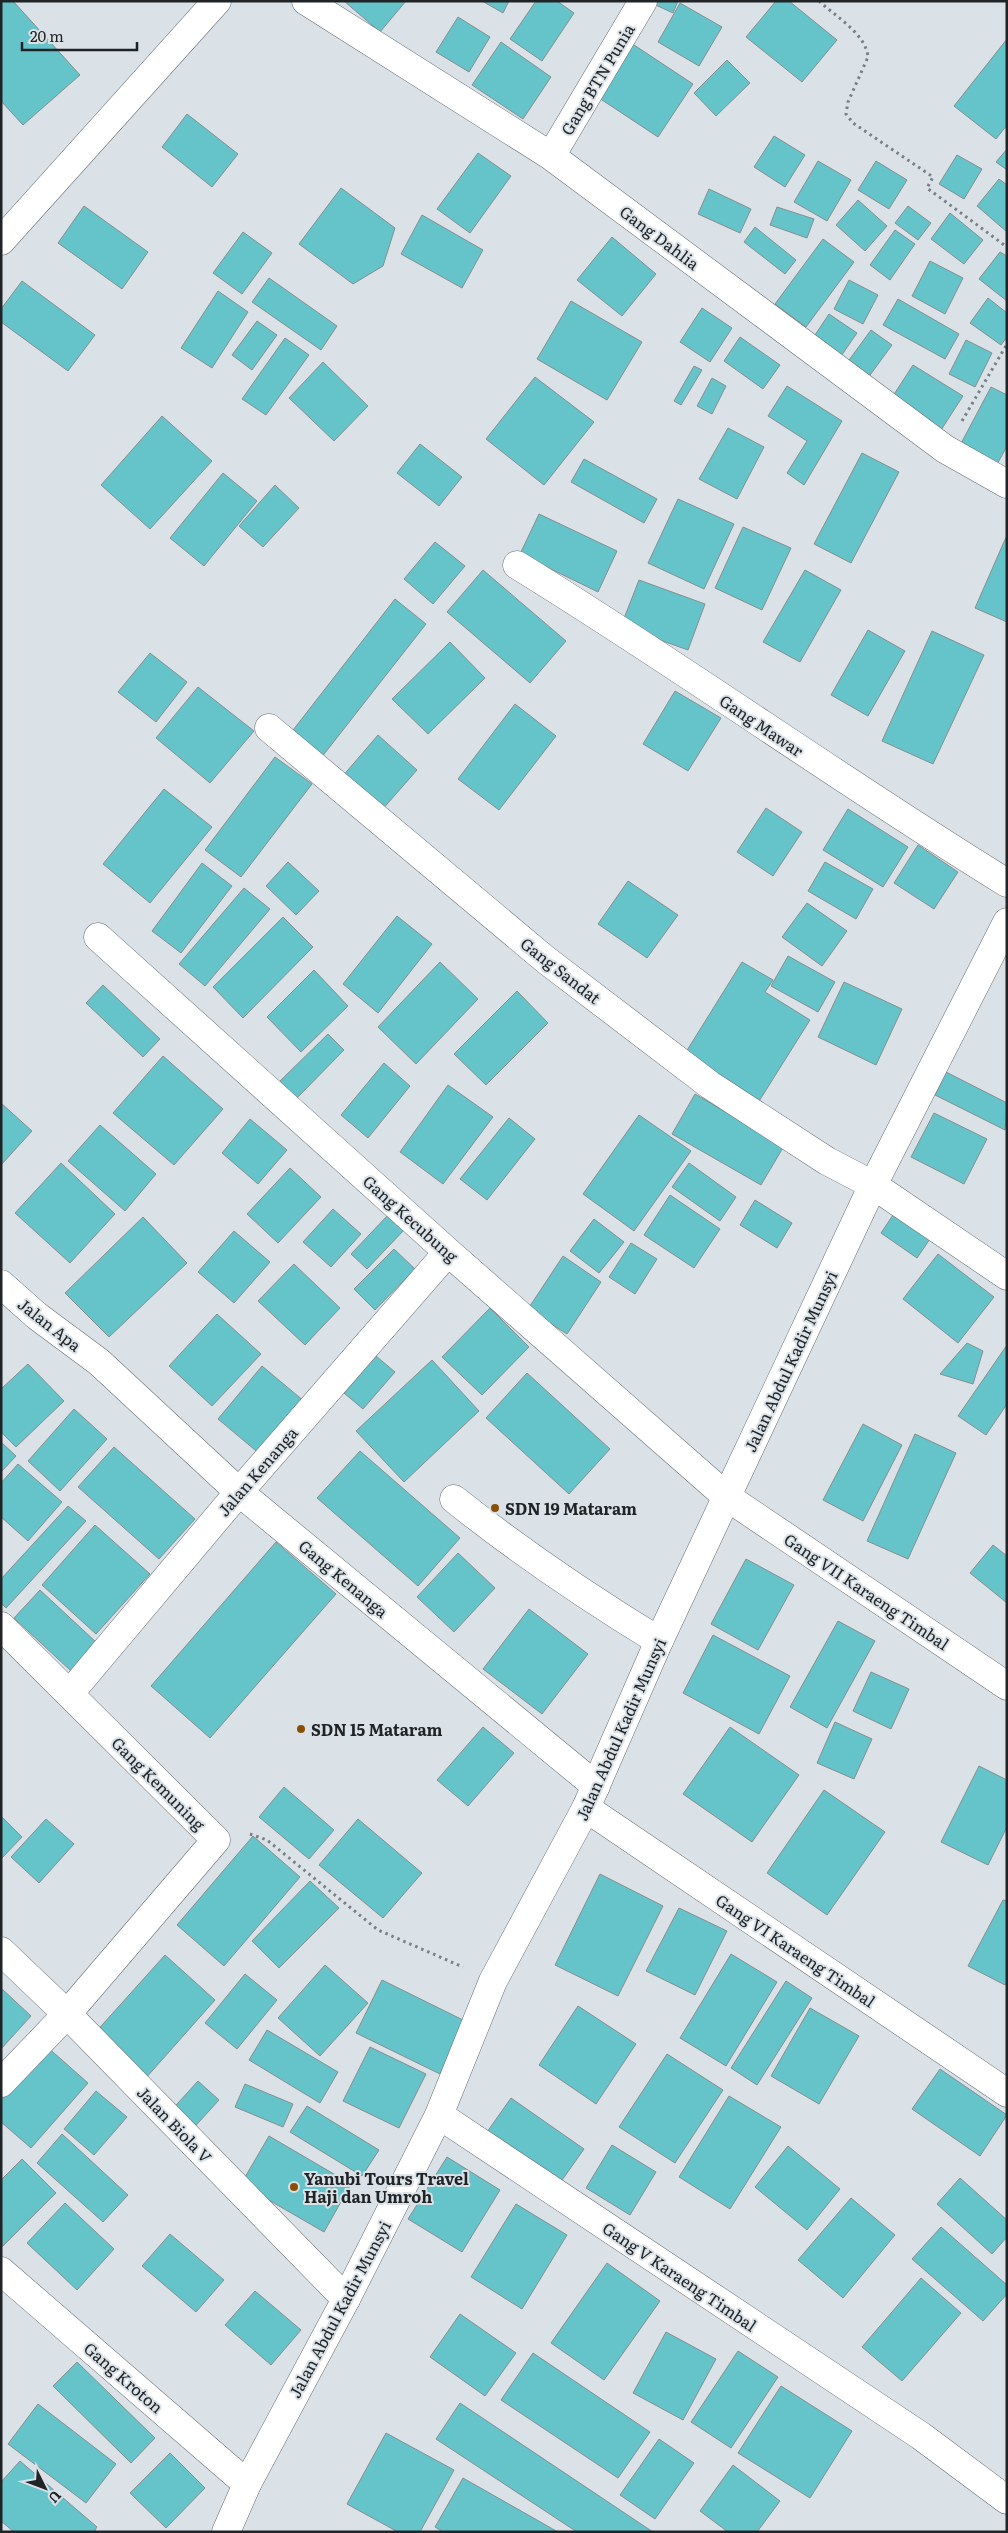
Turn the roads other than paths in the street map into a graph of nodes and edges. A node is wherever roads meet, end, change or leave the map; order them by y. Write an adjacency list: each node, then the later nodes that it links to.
1 (217, 1): 5 (street)
2 (306, 1): 4 (street, Gang Dahlia)
3 (643, 1): 4 (street, Gang BTN Punia)
4 (551, 156): 6 (street, Gang Dahlia)
5 (1, 241)
6 (1007, 484)
7 (518, 565): 9 (street, Gang Mawar)
8 (269, 728): 12 (street, Gang Sandat)
9 (1007, 883)
10 (1007, 922): 12 (street, Jalan Abdul Kadir Munsyi)
11 (98, 937): 13 (street, Gang Kecubung)
12 (873, 1185): 14 (street, Gang Sandat); 18 (street, Jalan Abdul Kadir Munsyi)
13 (448, 1252): 17 (street, Jalan Kenanga); 18 (street, Gang Kecubung)
14 (1007, 1276)
15 (1, 1284): 16 (street, Jalan Apa)
16 (100, 1362): 17 (street, Gang Kenanga)
17 (239, 1492): 23 (street, Jalan Kenanga); 24 (street, Gang Kenanga)
18 (727, 1497): 21 (street, Jalan Abdul Kadir Munsyi); 22 (street, Gang VII Karaeng Timbal)
19 (454, 1499): 21 (street)
20 (1, 1626): 23 (street, Gang Kemuning)
21 (659, 1641): 24 (street, Jalan Abdul Kadir Munsyi)
22 (1007, 1686)
23 (70, 1693): 26 (street, Gang Kemuning)
24 (591, 1797): 28 (street, Gang VI Karaeng Timbal); 29 (street, Jalan Abdul Kadir Munsyi)
25 (1, 1951): 26 (street, Jalan Biola V)
26 (67, 2014): 27 (street); 31 (street, Jalan Biola V)
27 (1, 2083)
28 (1007, 2093)
29 (439, 2115): 31 (street, Jalan Abdul Kadir Munsyi); 33 (street, Gang V Karaeng Timbal)
30 (1, 2271): 32 (street, Gang Kroton)
31 (346, 2299): 32 (street, Jalan Abdul Kadir Munsyi)
32 (247, 2484): 34 (street, Jalan Abdul Kadir Munsyi)
33 (1007, 2500)
34 (226, 2532)

